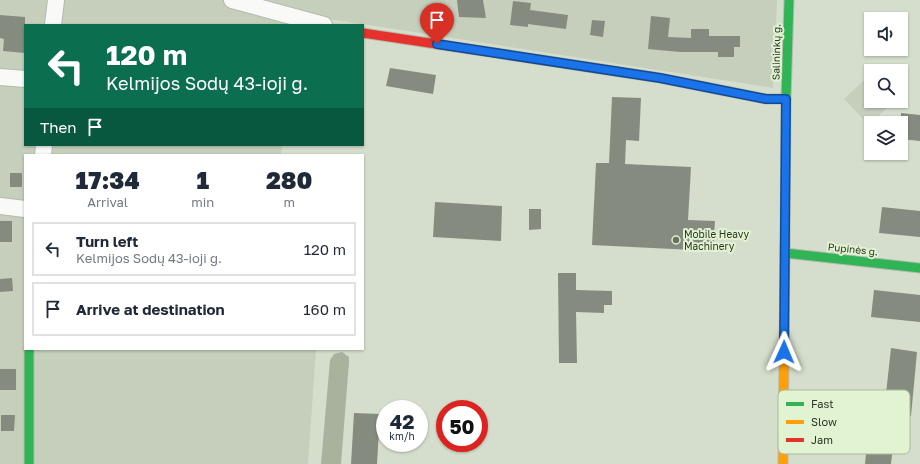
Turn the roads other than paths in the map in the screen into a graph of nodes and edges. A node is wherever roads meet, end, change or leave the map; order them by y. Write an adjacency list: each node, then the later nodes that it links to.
1 (56, 0): 4 (street)
2 (232, 0): 5 (street)
3 (789, 0): 9 (street, Salininkų g.)
4 (53, 24)
5 (320, 24)
6 (364, 33): 9 (street)
7 (0, 77): 8 (street)
8 (24, 79)
9 (786, 99): 12 (street, Salininkų g.)
10 (0, 206): 11 (street)
11 (24, 209)
12 (785, 253): 13 (street, Pupinės g.); 15 (street, Salininkų g.)
13 (920, 268)
14 (29, 350): 17 (street)
15 (784, 390)
16 (783, 454): 18 (street, Salininkų g.)
17 (29, 464)
18 (783, 464)

